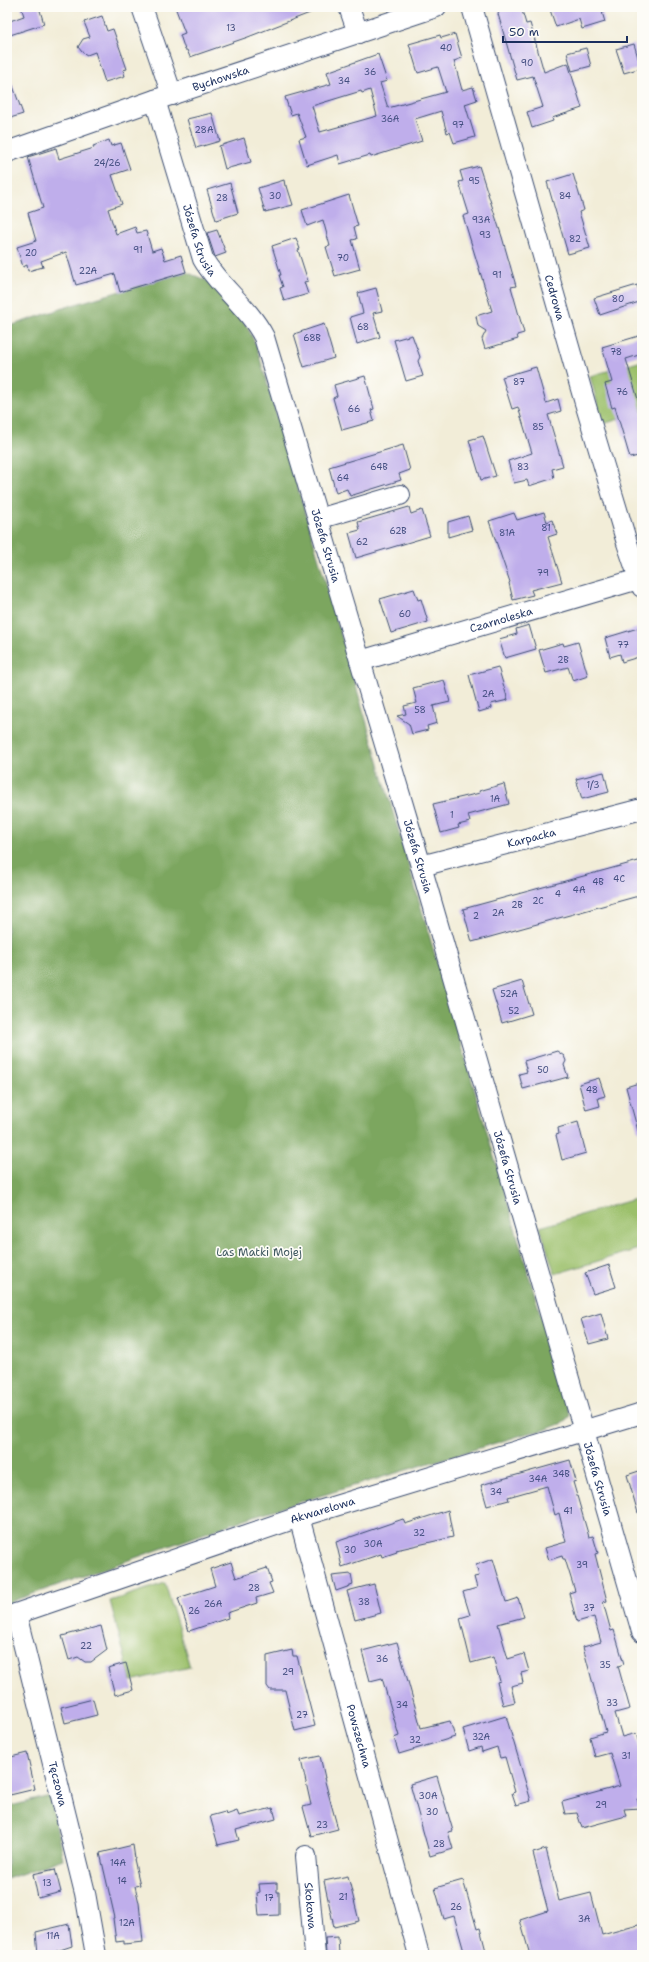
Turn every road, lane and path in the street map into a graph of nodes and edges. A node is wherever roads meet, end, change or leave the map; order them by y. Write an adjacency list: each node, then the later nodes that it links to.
1 (142, 7): 6 (street, Józefa Strusia)
2 (349, 7): 5 (street)
3 (436, 7): 5 (street, Bychowska)
4 (472, 7): 10 (street, Cedrowa)
5 (358, 33): 6 (street, Bychowska)
6 (164, 97): 7 (street, Bychowska); 9 (street, Józefa Strusia)
7 (7, 152)
8 (400, 495): 9 (street)
9 (318, 519): 11 (street, Józefa Strusia)
10 (641, 581): 11 (street, Czarnoleska)
11 (360, 661): 13 (street, Józefa Strusia)
12 (642, 809): 13 (street, Karpacka)
13 (422, 866): 15 (street, Józefa Strusia)
14 (642, 1413): 15 (street, Akwarelowa)
15 (583, 1430): 16 (street, Akwarelowa); 18 (street, Józefa Strusia)
16 (299, 1517): 17 (street, Akwarelowa); 22 (street, Powszechna)
17 (11, 1616): 20 (street, Tęczowa)
18 (642, 1632)
19 (306, 1856): 21 (street, Skokowa)
20 (96, 1955)
21 (316, 1955)
22 (418, 1955)

